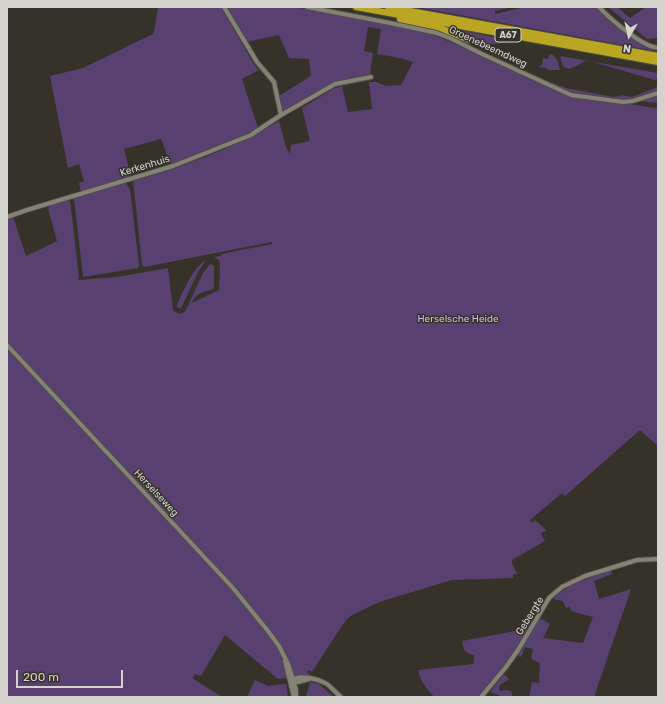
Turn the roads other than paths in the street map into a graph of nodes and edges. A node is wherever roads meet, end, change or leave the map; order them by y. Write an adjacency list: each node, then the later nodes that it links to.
1 (224, 7): 12 (street)
2 (307, 7): 11 (street, Groenebeemdweg)
3 (357, 7): 6 (highway, A67); 9 (highway, A67)
4 (388, 7): 8 (highway, A67)
5 (600, 7): 7 (street)
6 (469, 40)
7 (658, 48)
8 (658, 56)
9 (658, 62)
10 (371, 77): 12 (street, Kerkenhuis)
11 (658, 93)
12 (281, 115): 13 (street, Kerkenhuis)
13 (7, 217)
14 (7, 345): 16 (street, Herselseweg)
15 (658, 559): 19 (street, Gebergte)
16 (293, 681): 17 (street, Herselseweg); 18 (street)
17 (295, 697)
18 (341, 697)
19 (481, 697)

